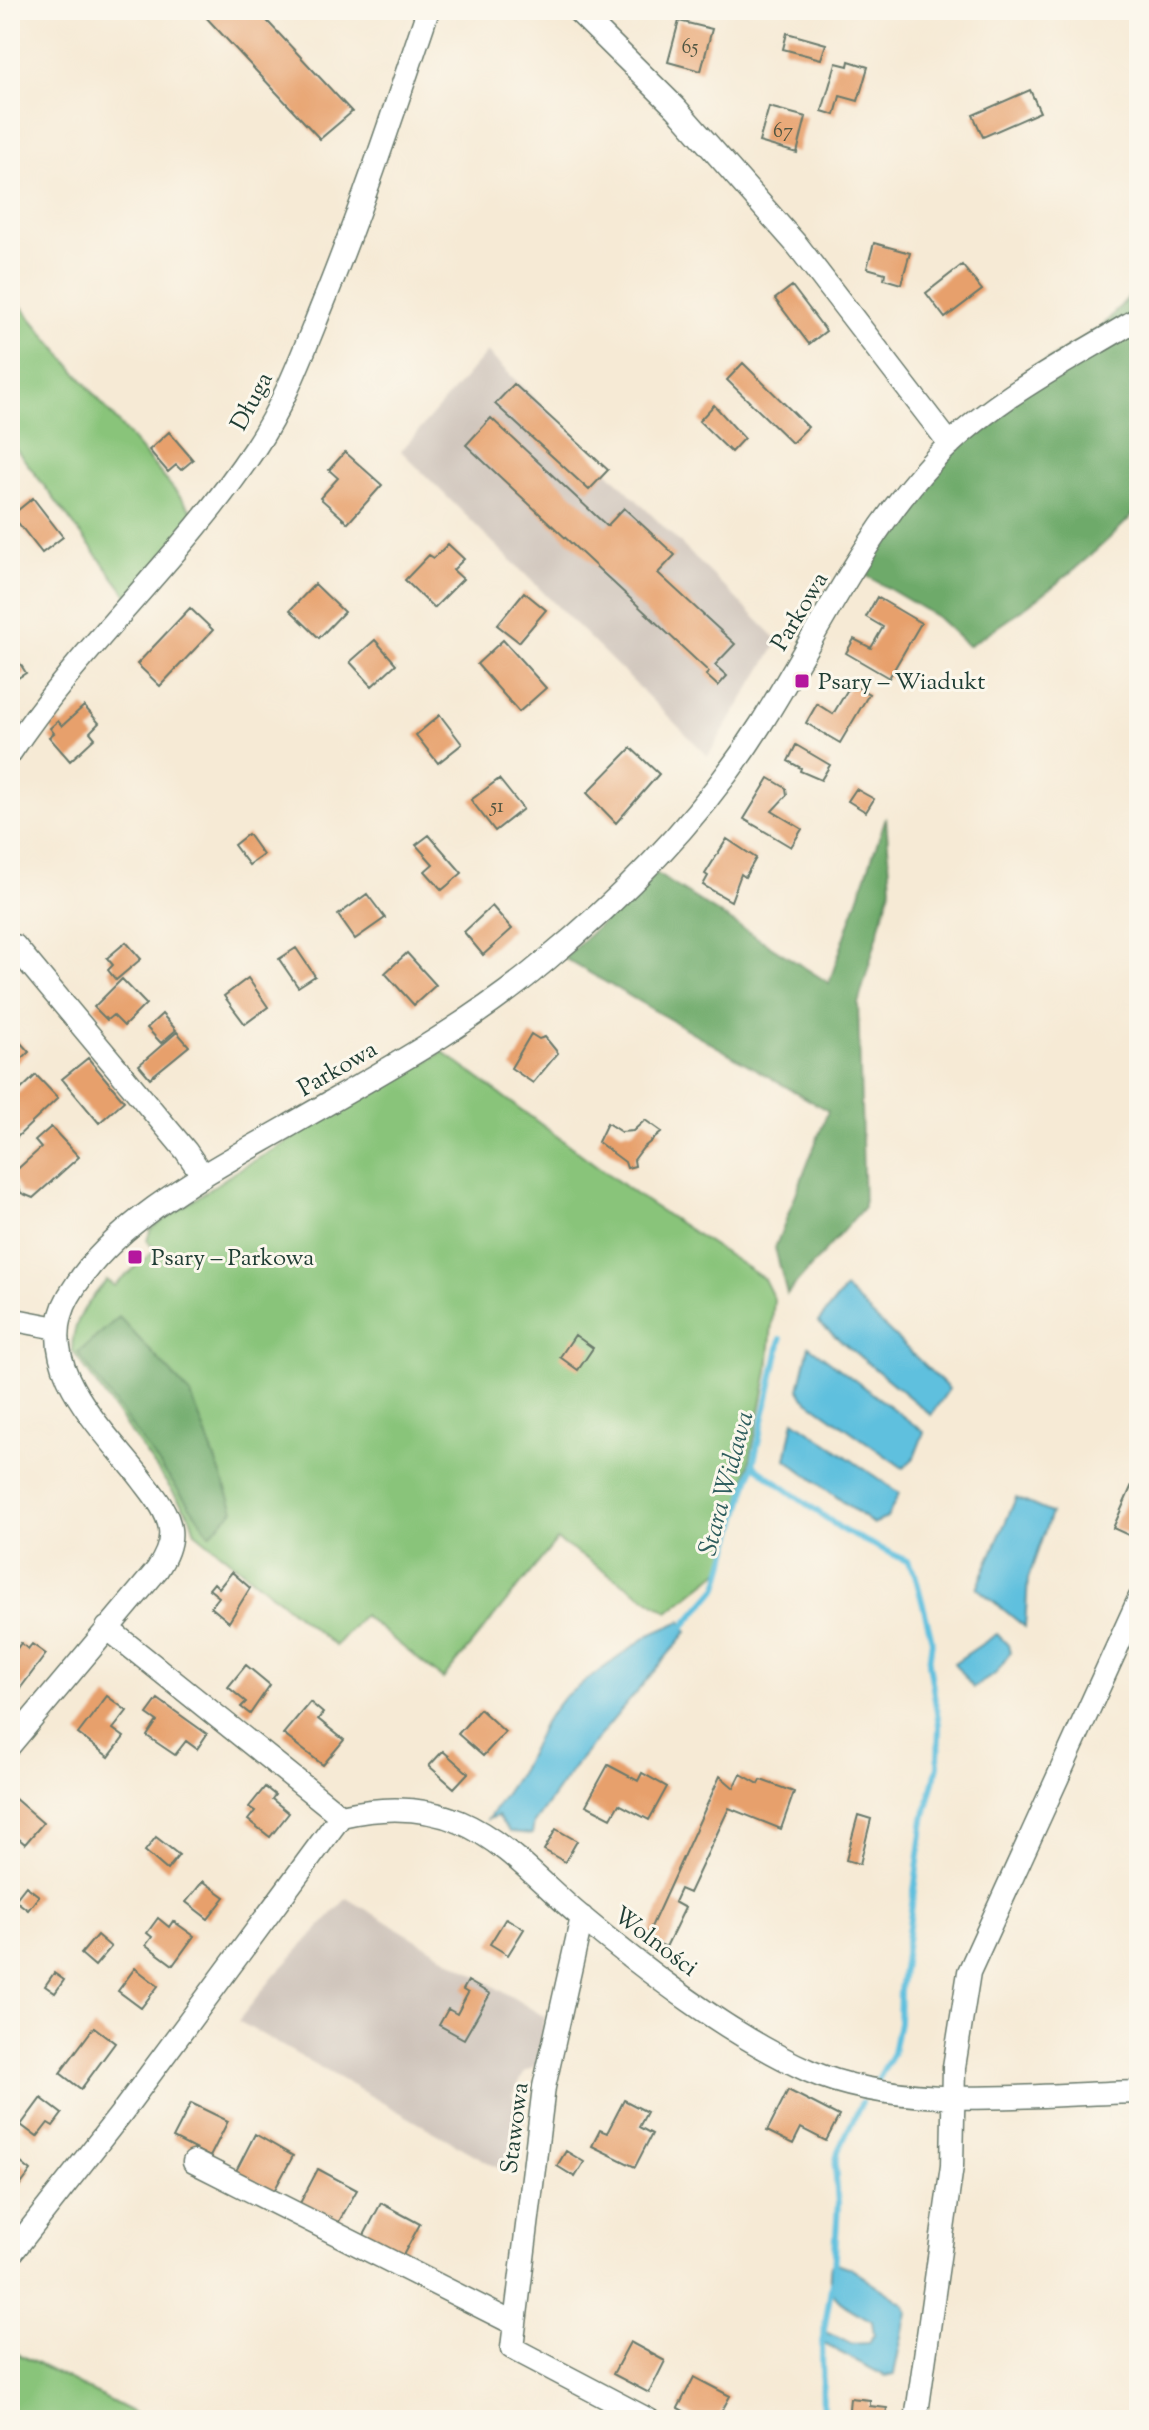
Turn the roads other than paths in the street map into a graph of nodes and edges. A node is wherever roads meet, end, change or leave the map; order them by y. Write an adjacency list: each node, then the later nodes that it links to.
1 (428, 10): 5 (street, Długa)
2 (577, 10): 4 (street)
3 (1139, 318): 4 (street, Parkowa)
4 (950, 444): 7 (street, Parkowa)
5 (10, 753)
6 (15, 946): 7 (street)
7 (203, 1176): 9 (street, Parkowa)
8 (10, 1319): 9 (street)
9 (57, 1328): 11 (street)
10 (1139, 1599): 16 (street)
11 (107, 1628): 12 (street); 13 (street)
12 (10, 1745)
13 (341, 1816): 14 (street, Wolności); 18 (street)
14 (582, 1917): 16 (street, Wolności); 19 (street, Stawowa)
15 (1139, 2092): 16 (street, Wolności)
16 (954, 2096): 21 (street)
17 (194, 2162): 19 (street)
18 (10, 2255)
19 (515, 2324): 20 (street, Stawowa)
20 (649, 2420)
21 (916, 2420)

